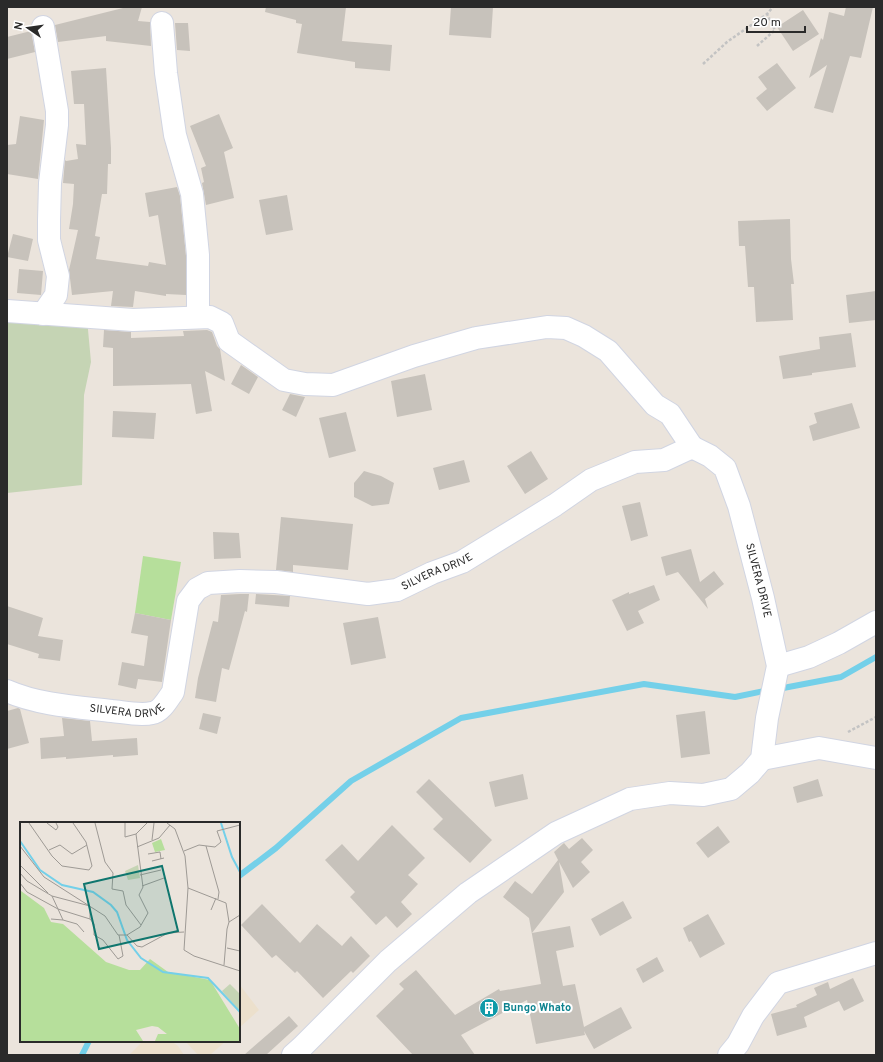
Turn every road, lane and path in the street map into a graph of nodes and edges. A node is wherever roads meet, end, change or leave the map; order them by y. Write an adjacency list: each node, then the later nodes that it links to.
1 (773, 7): 2 (path)
2 (767, 14): 5 (path); 6 (path)
3 (162, 23): 9 (street)
4 (43, 27): 8 (street)
5 (757, 46)
6 (703, 64)
7 (7, 311): 8 (street)
8 (43, 314): 9 (street)
9 (198, 317): 10 (street)
10 (692, 448): 12 (street, SILVERA DRIVE); 13 (street, SILVERA DRIVE)
11 (876, 622): 12 (street)
12 (776, 674): 15 (street)
13 (7, 691)
14 (876, 758): 15 (street)
15 (762, 759): 17 (street)
16 (876, 953): 18 (street)
17 (301, 1053)
18 (728, 1055)

